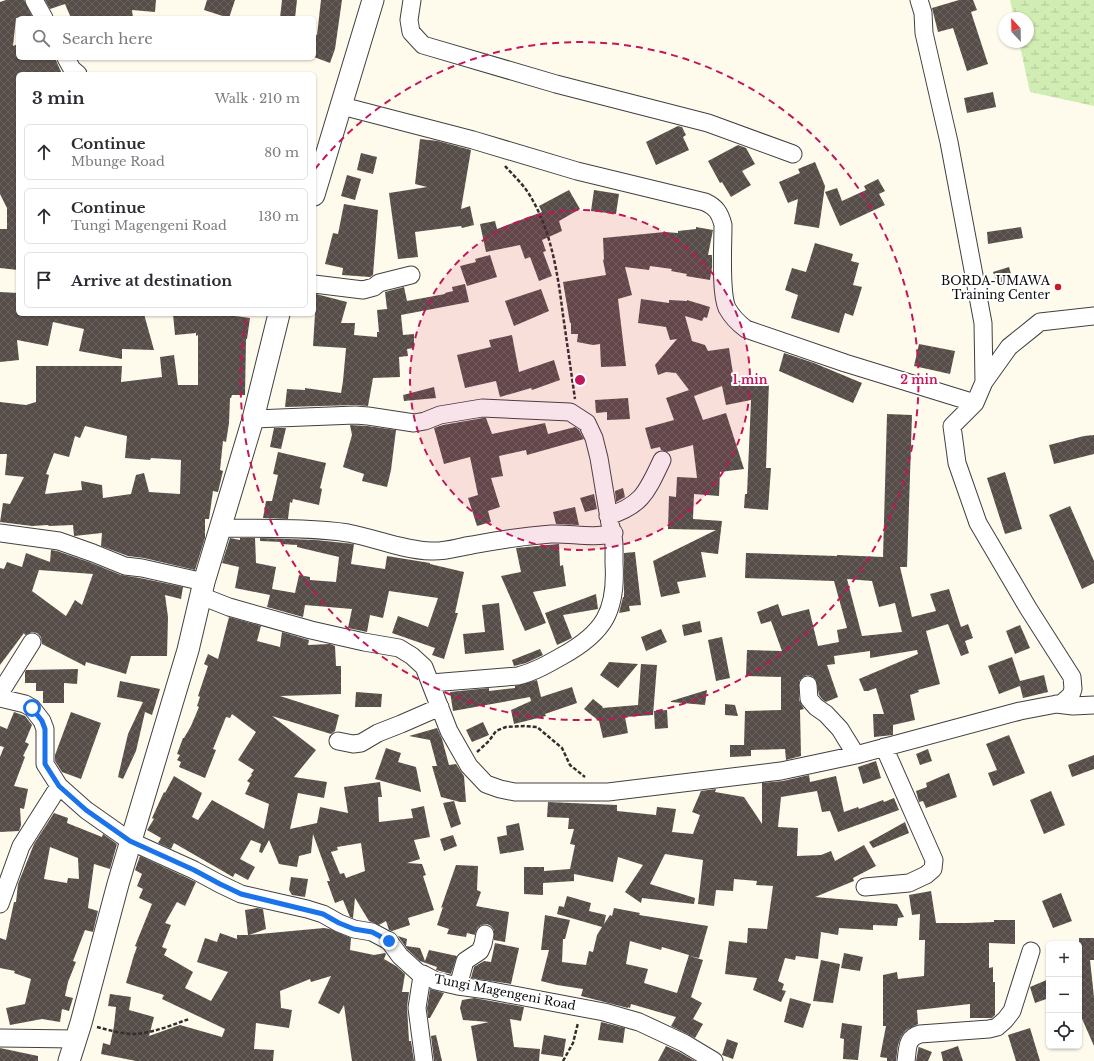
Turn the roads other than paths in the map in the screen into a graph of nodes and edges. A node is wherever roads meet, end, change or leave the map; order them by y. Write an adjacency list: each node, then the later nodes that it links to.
1 (34, 0): 5 (street)
2 (373, 0): 8 (street)
3 (412, 0): 10 (street)
4 (919, 0): 16 (street)
5 (43, 16)
6 (67, 60): 7 (street)
7 (76, 72)
8 (342, 106): 9 (street); 17 (street)
9 (321, 152): 11 (street)
10 (793, 154)
11 (316, 183)
12 (411, 275): 13 (street)
13 (316, 284)
14 (279, 316): 18 (street)
15 (1094, 316): 16 (street)
16 (984, 382): 17 (street)
17 (975, 403): 30 (street)
18 (253, 419): 20 (street); 21 (street)
19 (662, 460): 20 (street)
20 (608, 516): 23 (street)
21 (220, 528): 23 (street); 24 (street)
22 (0, 533): 24 (street)
23 (614, 534): 26 (street)
24 (203, 589): 26 (street); 37 (street)
25 (32, 642): 28 (street)
26 (431, 683): 32 (street)
27 (808, 685): 35 (street)
28 (0, 693)
29 (0, 698): 36 (street, Tungi Magengeni Road)
30 (1056, 704): 31 (street); 34 (street)
31 (1094, 704)
32 (440, 707): 33 (street); 35 (street)
33 (338, 741)
34 (884, 747): 35 (street); 38 (street)
35 (856, 755)
36 (59, 786): 37 (street, Tungi Magengeni Road); 39 (street)
37 (130, 841): 42 (street, Tungi Magengeni Road); 44 (street)
38 (864, 887)
39 (0, 904)
40 (485, 934): 43 (street)
41 (1031, 951): 49 (street)
42 (422, 976): 43 (street, Tungi Magengeni Road); 47 (street)
43 (458, 986): 48 (street, Tungi Magengeni Road)
44 (78, 1031): 45 (street); 46 (street)
45 (0, 1038)
46 (69, 1061)
47 (424, 1061)
48 (714, 1061)
49 (906, 1061)

